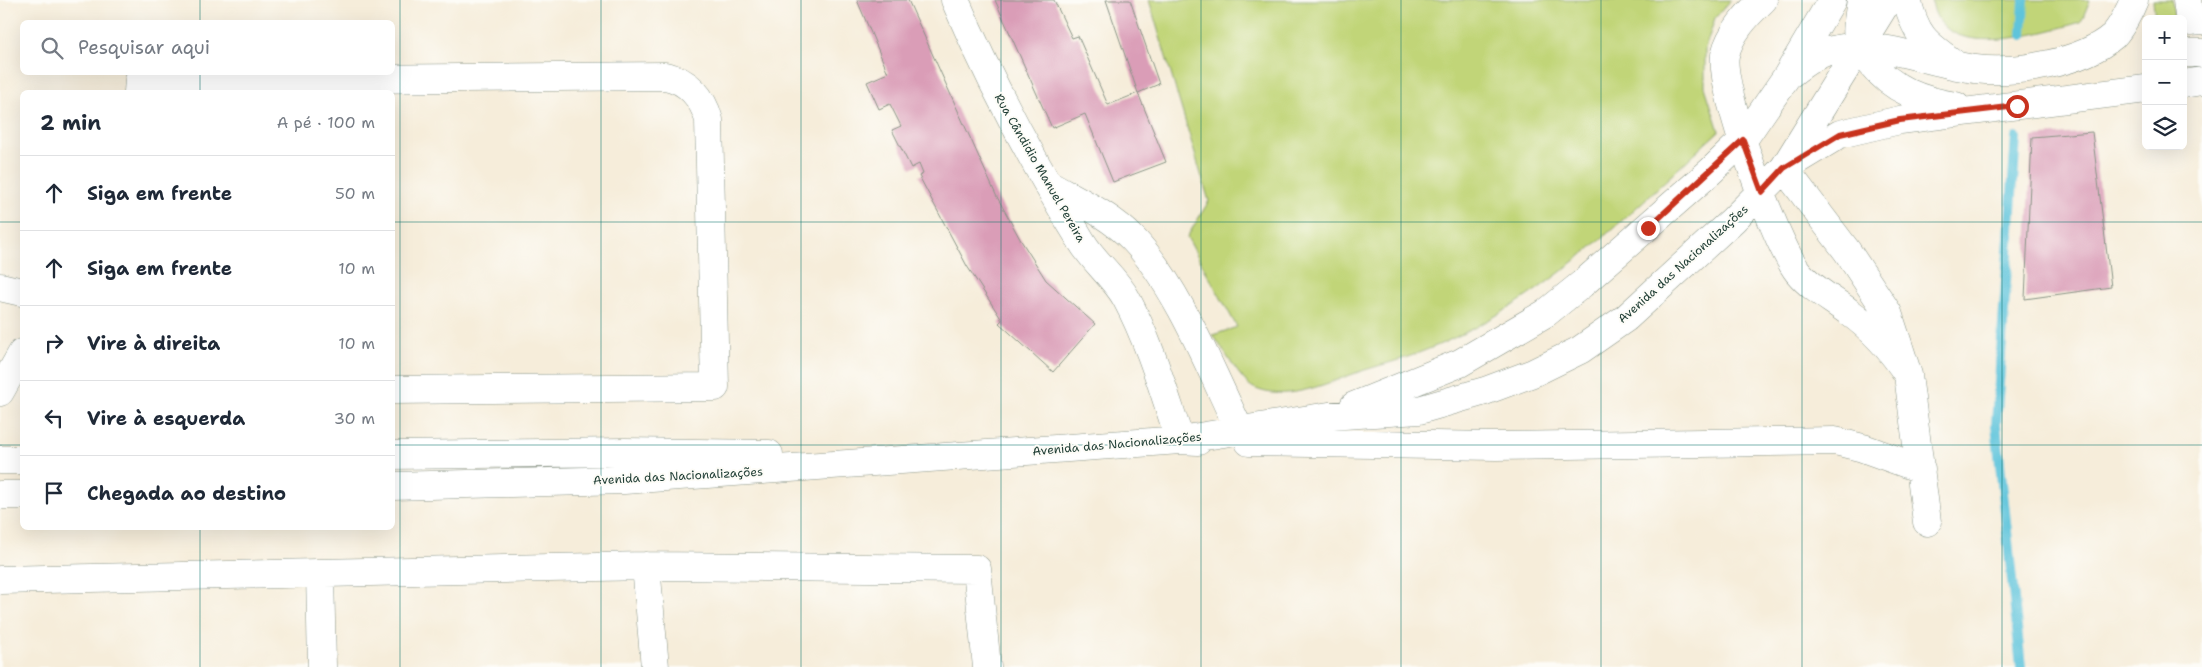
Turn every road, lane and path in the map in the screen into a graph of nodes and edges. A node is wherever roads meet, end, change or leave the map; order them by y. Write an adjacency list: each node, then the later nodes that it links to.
1 (954, 0): 22 (street, Rua Cândidio Manuel Pereira)
2 (1763, 0): 20 (street)
3 (1832, 0): 13 (street, Avenida das Nacionalizações)
4 (1861, 0): 9 (street)
5 (1888, 0): 9 (street, Avenida das Nacionalizações)
6 (1907, 0): 12 (street)
7 (2134, 0): 8 (street); 12 (street)
8 (2142, 17)
9 (1859, 47): 12 (street); 13 (street); 19 (street); 21 (street, Avenida das Nacionalizações)
10 (2187, 53): 11 (street)
11 (2202, 53)
12 (1956, 64)
13 (1787, 76): 20 (street, Avenida das Nacionalizações)
14 (2202, 81): 15 (street)
15 (2187, 83)
16 (352, 86): 17 (street); 30 (street)
17 (138, 90)
18 (2142, 90): 19 (street)
19 (1985, 111): 21 (street)
20 (1743, 140): 23 (street); 32 (street, Avenida das Nacionalizações)
21 (1784, 168): 23 (street, Avenida das Nacionalizações); 29 (street)
22 (1046, 183): 24 (street); 27 (street, Rua Cândidio Manuel Pereira)
23 (1762, 192): 29 (street); 32 (street, Avenida das Nacionalizações)
24 (1162, 276): 27 (street); 33 (street)
25 (0, 287): 26 (street)
26 (20, 292)
27 (1125, 296): 34 (street, Rua Cândidio Manuel Pereira)
28 (20, 357): 31 (street)
29 (1908, 375): 41 (street)
30 (395, 390)
31 (0, 392)
32 (1329, 416): 33 (street, Avenida das Nacionalizações)
33 (1240, 431): 34 (street, Avenida das Nacionalizações)
34 (1180, 440): 38 (street, Avenida das Nacionalizações); 41 (street)
35 (395, 451): 36 (street)
36 (448, 454): 37 (street, Avenida das Nacionalizações); 38 (street, Avenida das Nacionalizações)
37 (395, 455)
38 (963, 457): 42 (street, Avenida das Nacionalizações)
39 (0, 460): 40 (street)
40 (20, 460)
41 (1920, 469): 45 (street)
42 (395, 486)
43 (20, 495): 44 (street)
44 (0, 496)
45 (1927, 522)
46 (646, 566): 47 (street); 50 (street); 51 (street)
47 (320, 573): 48 (street); 49 (street)
48 (0, 580)
49 (322, 667)
50 (655, 667)
51 (988, 667)

